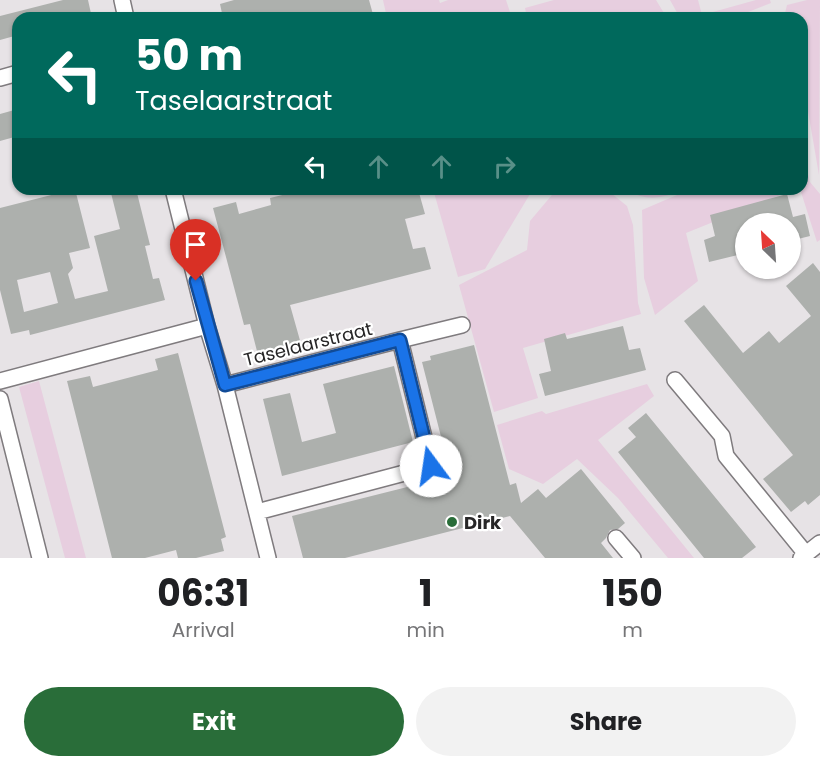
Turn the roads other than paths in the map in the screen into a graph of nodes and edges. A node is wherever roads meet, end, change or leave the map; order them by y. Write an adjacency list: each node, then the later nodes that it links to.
1 (174, 195): 3 (street)
2 (462, 325): 4 (street, Taselaarstraat)
3 (207, 326): 6 (street); 7 (street)
4 (400, 340): 7 (street, Taselaarstraat); 9 (street, Taselaarstraat)
5 (675, 380): 12 (street)
6 (0, 381)
7 (225, 385): 9 (street)
8 (0, 399): 13 (street)
9 (257, 512): 14 (street)
10 (616, 538): 15 (street)
11 (820, 543): 12 (street)
12 (804, 556)
13 (40, 558)
14 (268, 558)
15 (633, 558)

